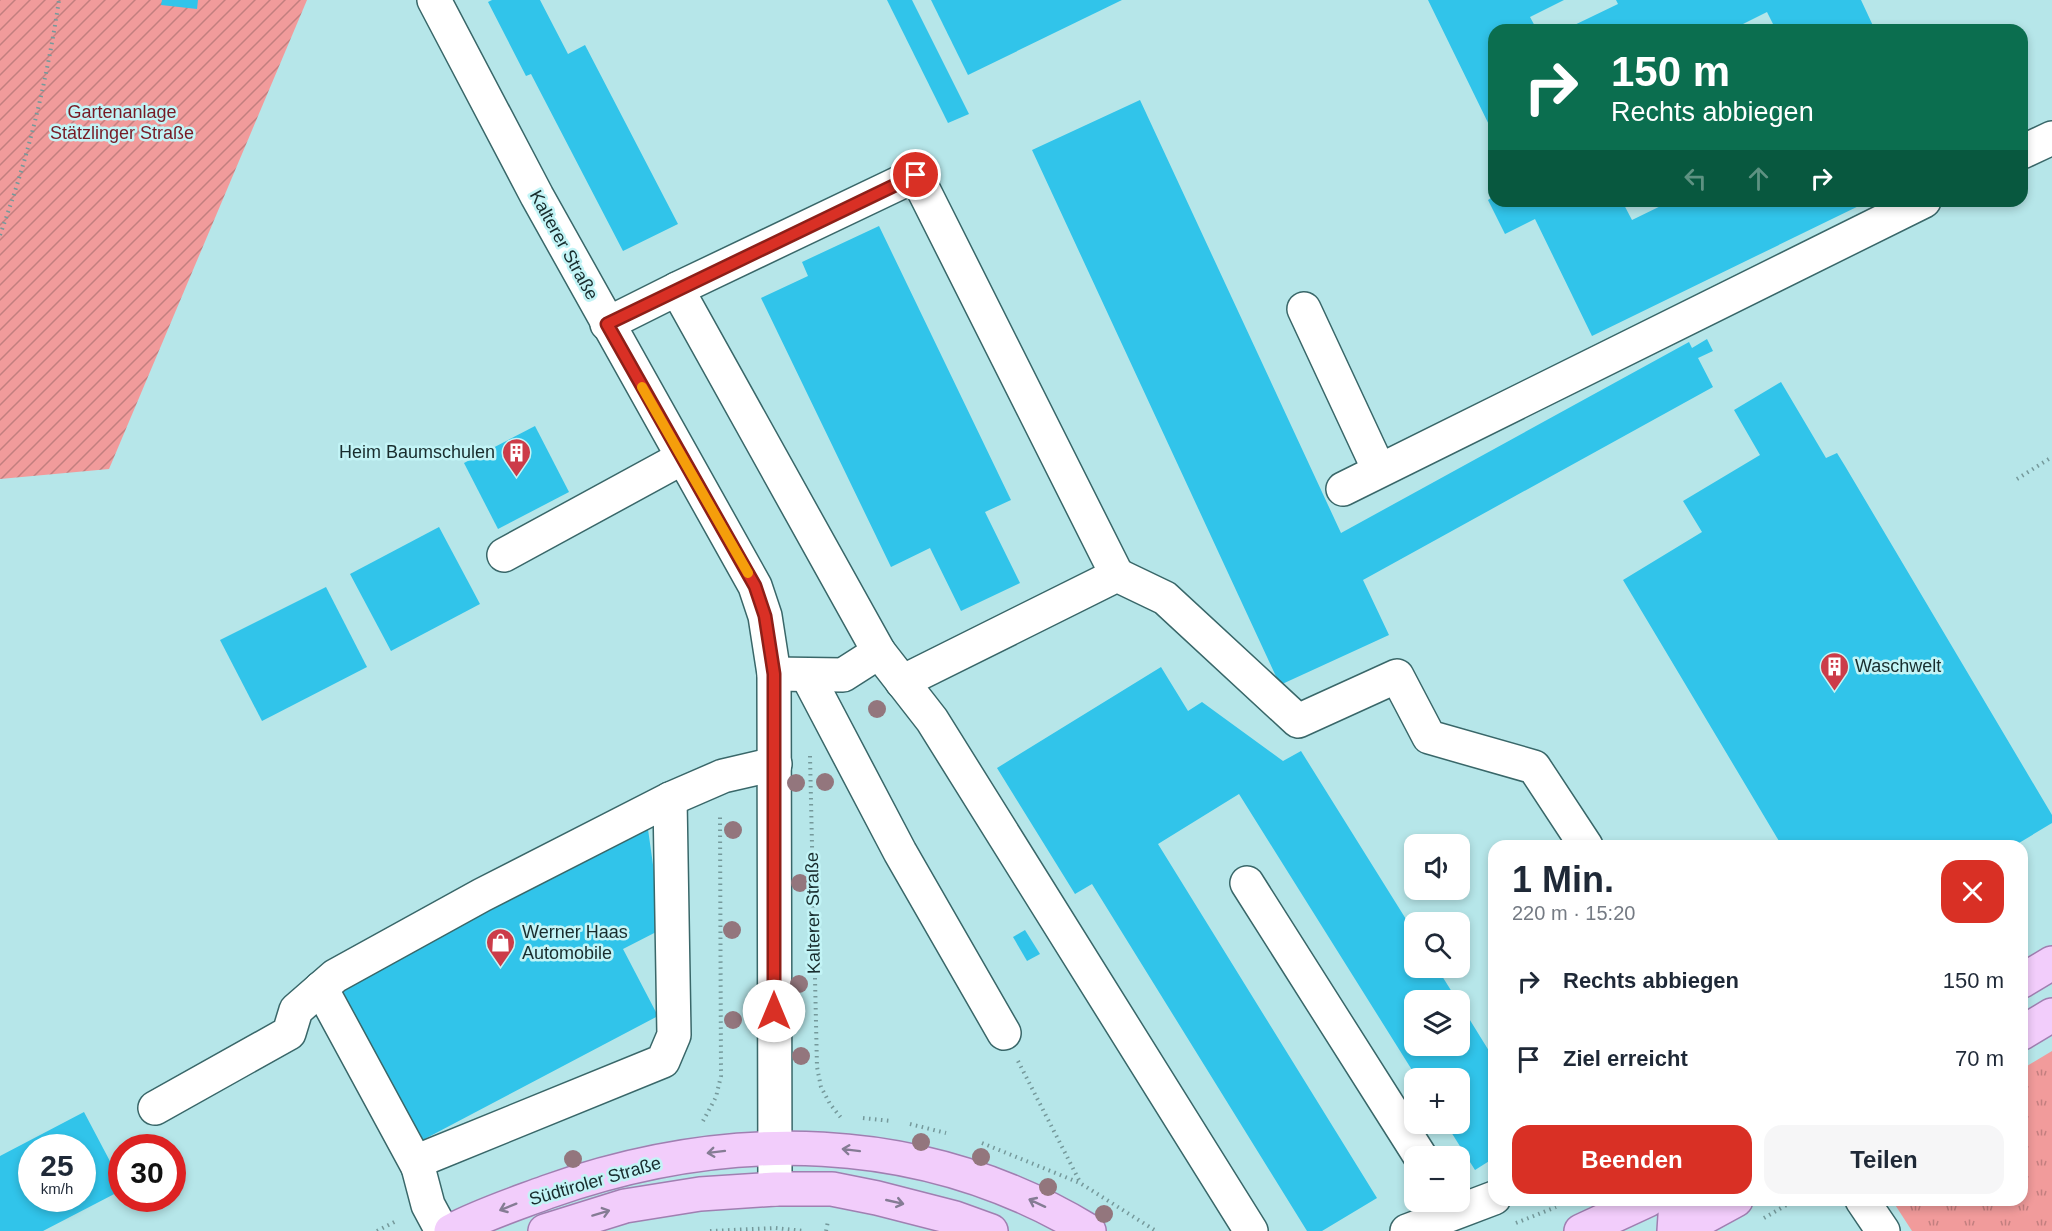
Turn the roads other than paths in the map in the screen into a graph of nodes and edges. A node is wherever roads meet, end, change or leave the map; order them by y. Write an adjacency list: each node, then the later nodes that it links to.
1 (434, 0): 7 (street, Kalterer Straße)
2 (2052, 138): 3 (street)
3 (2028, 149)
4 (1912, 207): 9 (street)
5 (677, 289): 7 (street); 12 (street); 13 (street)
6 (1304, 309): 9 (street)
7 (607, 324): 8 (street, Kalterer Straße)
8 (682, 458): 11 (street); 14 (street, Kalterer Straße)
9 (1379, 470): 10 (street)
10 (1343, 489)
11 (504, 555)
12 (1116, 575): 16 (street); 19 (street)
13 (879, 652): 15 (street); 16 (street)
14 (774, 674): 15 (street); 17 (street, Kalterer Straße)
15 (807, 675): 26 (street)
16 (903, 682): 44 (street)
17 (775, 764): 18 (street); 29 (street, Kalterer Straße)
18 (670, 799): 23 (street); 30 (street)
19 (1582, 840)
20 (1247, 883): 28 (street)
21 (2052, 963): 22 (main road)
22 (2028, 977)
23 (321, 988): 27 (street); 30 (street)
24 (2052, 1015): 25 (main road)
25 (2028, 1029)
26 (1004, 1033)
27 (155, 1108)
28 (1414, 1146)
29 (775, 1148): 31 (street, Kalterer Straße); 40 (main road, Südtiroler Straße, one-way to 40); 43 (main road, Südtiroler Straße, one-way to 29)
30 (418, 1167): 39 (street)
31 (775, 1189): 41 (main road, Südtiroler Straße, one-way to 31); 42 (main road, Südtiroler Straße, one-way to 42)
32 (1635, 1206): 46 (main road)
33 (1676, 1206): 47 (main road)
34 (1725, 1206): 48 (main road)
35 (1866, 1206): 49 (street)
36 (1470, 1209): 38 (street)
37 (1443, 1212): 45 (street)
38 (1501, 1212)
39 (442, 1231)
40 (451, 1231)
41 (545, 1231)
42 (991, 1231)
43 (1089, 1231)
44 (1251, 1231)
45 (1407, 1231)
46 (1581, 1231)
47 (1674, 1231)
48 (1679, 1231)
49 (1883, 1231)

